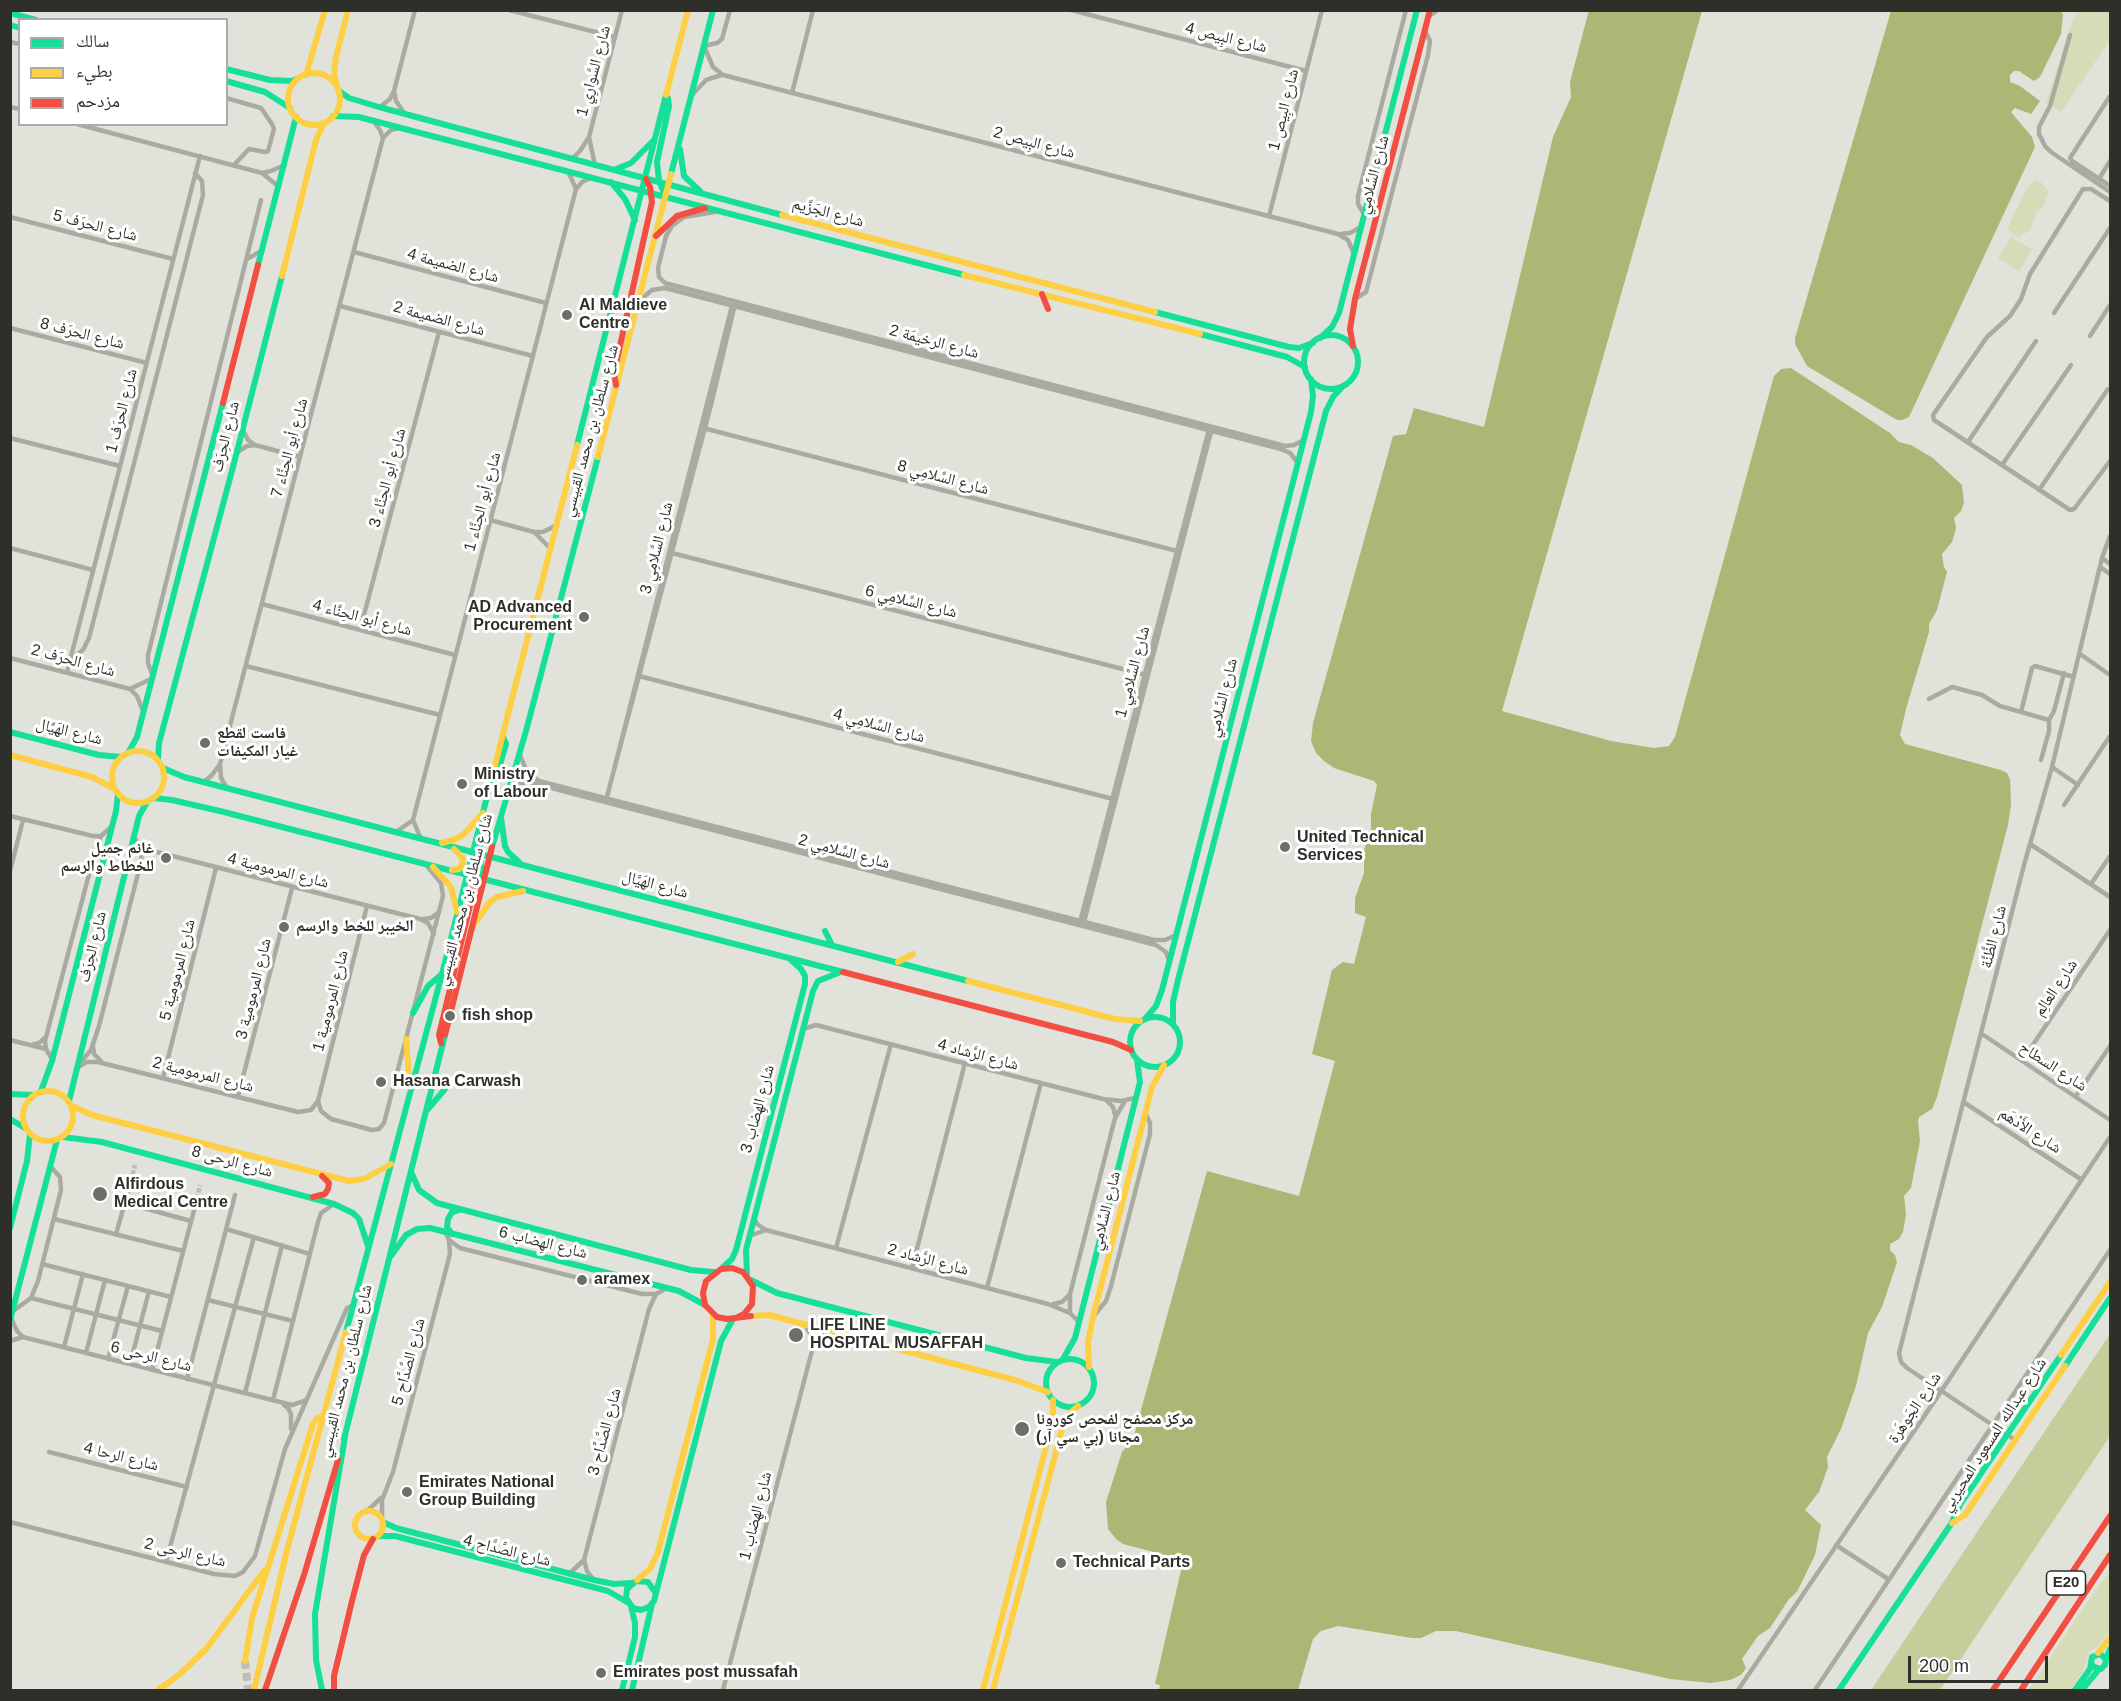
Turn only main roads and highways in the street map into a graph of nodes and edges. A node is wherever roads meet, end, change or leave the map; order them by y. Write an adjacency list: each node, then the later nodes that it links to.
1 (325, 10): 10 (main road)
2 (348, 10): 12 (main road)
3 (688, 10): 14 (main road, شارع سلطان بن محمد القبيسي)
4 (713, 10): 20 (main road, شارع سلطان بن محمد القبيسي)
5 (1417, 10): 35 (main road, شارع السَّلامِي)
6 (10, 13): 8 (main road)
7 (1429, 14): 37 (main road, شارع السَّلامِي)
8 (29, 18)
9 (228, 70): 10 (main road)
10 (303, 76): 12 (main road); 15 (main road)
11 (228, 82): 15 (main road)
12 (336, 84): 13 (main road)
13 (339, 91): 16 (main road); 21 (main road, شارع الجَزِّيم)
14 (667, 93): 19 (main road, شارع سلطان بن محمد القبيسي); 23 (main road)
15 (290, 108): 17 (main road)
16 (333, 116): 18 (main road); 24 (main road, شارع الجَزِّيم)
17 (296, 117): 18 (main road); 45 (main road, شارع الحِرَف)
18 (324, 123): 46 (main road, شارع الحِرَف)
19 (655, 138): 21 (main road); 22 (main road, شارع سلطان بن محمد القبيسي)
20 (680, 139): 25 (main road, شارع سلطان بن محمد القبيسي); 28 (main road)
21 (614, 170): 22 (main road, شارع الجَزِّيم)
22 (645, 178): 23 (main road, شارع الجَزِّيم); 26 (main road, شارع سلطان بن محمد القبيسي); 27 (main road)
23 (659, 181): 25 (main road, شارع الجَزِّيم); 29 (main road)
24 (610, 182): 26 (main road, شارع الجَزِّيم); 31 (main road)
25 (669, 184): 28 (main road, شارع الجَزِّيم); 29 (main road, شارع سلطان بن محمد القبيسي)
26 (643, 190): 27 (main road, شارع الجَزِّيم); 31 (main road, شارع سلطان بن محمد القبيسي)
27 (651, 192): 29 (main road, شارع الجَزِّيم); 41 (main road)
28 (702, 194): 36 (main road, شارع الجَزِّيم)
29 (666, 196): 30 (main road, شارع الجَزِّيم); 32 (main road, شارع سلطان بن محمد القبيسي)
30 (705, 208): 32 (main road); 33 (main road, شارع الجَزِّيم)
31 (635, 220): 43 (main road, شارع سلطان بن محمد القبيسي)
32 (654, 239): 41 (main road, شارع سلطان بن محمد القبيسي)
33 (1041, 294): 34 (main road); 38 (main road, شارع الجَزِّيم)
34 (1048, 309)
35 (1320, 338): 36 (main road); 37 (main road)
36 (1313, 343): 38 (main road)
37 (1353, 346): 40 (main road)
38 (1305, 367): 39 (main road)
39 (1311, 380): 40 (main road); 75 (main road, شارع السَّلامِي)
40 (1344, 386): 76 (main road, شارع السَّلامِي)
41 (617, 387): 52 (main road, شارع سلطان بن محمد القبيسي)
42 (10, 732): 45 (main road, شارع الهَيَّال)
43 (503, 737): 51 (main road, شارع سلطان بن محمد القبيسي); 55 (main road)
44 (10, 755): 48 (main road)
45 (125, 755): 46 (main road); 48 (main road)
46 (158, 760): 47 (main road)
47 (163, 768): 49 (main road); 53 (main road, شارع الهَيَّال)
48 (116, 792): 50 (main road); 84 (main road, شارع الحِرَف)
49 (154, 798): 50 (main road); 58 (main road)
50 (147, 802): 87 (main road, شارع الحِرَف)
51 (484, 813): 53 (main road); 55 (main road, شارع سلطان بن محمد القبيسي)
52 (501, 814): 56 (main road, شارع سلطان بن محمد القبيسي); 57 (main road)
53 (432, 842): 54 (main road, شارع الهَيَّال)
54 (451, 847): 55 (main road, شارع الهَيَّال); 59 (main road)
55 (477, 854): 56 (main road, شارع الهَيَّال); 60 (main road, شارع سلطان بن محمد القبيسي); 61 (main road)
56 (489, 856): 57 (main road, شارع الهَيَّال); 61 (main road, شارع سلطان بن محمد القبيسي)
57 (522, 864): 66 (main road, شارع الهَيَّال)
58 (433, 866): 59 (main road); 63 (main road)
59 (446, 870): 60 (main road)
60 (471, 876): 61 (main road); 63 (main road, شارع سلطان بن محمد القبيسي); 78 (main road)
61 (483, 879): 62 (main road); 65 (main road, شارع سلطان بن محمد القبيسي)
62 (526, 890): 65 (main road); 68 (main road)
63 (457, 916): 71 (main road, شارع سلطان بن محمد القبيسي)
64 (825, 931): 66 (main road)
65 (470, 932): 78 (main road, شارع سلطان بن محمد القبيسي)
66 (832, 945): 69 (main road, شارع الهَيَّال)
67 (913, 954): 69 (main road)
68 (788, 958): 70 (main road); 72 (main road, شارع الهِضاب 3)
69 (898, 962): 75 (main road, شارع الهَيَّال)
70 (842, 972): 73 (main road, شارع الهِضاب 3); 79 (main road)
71 (442, 974): 74 (main road); 83 (main road, شارع سلطان بن محمد القبيسي)
72 (801, 998): 73 (main road); 101 (main road, شارع الهِضاب 3)
73 (811, 1000): 102 (main road, شارع الهِضاب 3)
74 (412, 1013)
75 (1143, 1020): 76 (main road); 79 (main road)
76 (1173, 1024): 81 (main road)
77 (406, 1039): 83 (main road)
78 (441, 1046): 88 (main road, شارع سلطان بن محمد القبيسي)
79 (1131, 1050): 80 (main road)
80 (1137, 1060): 81 (main road); 109 (main road, شارع السَّلامِي)
81 (1164, 1065): 110 (main road, شارع السَّلامِي)
82 (445, 1089): 88 (main road)
83 (410, 1091): 92 (main road, شارع سلطان بن محمد القبيسي)
84 (41, 1092): 86 (main road); 87 (main road)
85 (10, 1094): 86 (main road)
86 (34, 1095): 90 (main road)
87 (70, 1103): 91 (main road); 94 (main road, شارع الرحى 8)
88 (426, 1112): 93 (main road, شارع سلطان بن محمد القبيسي)
89 (10, 1119): 90 (main road)
90 (28, 1131): 91 (main road); 97 (main road)
91 (60, 1138): 95 (main road, شارع الرحى 8); 107 (main road)
92 (391, 1163): 94 (main road, شارع الرحى 8); 99 (main road, شارع سلطان بن محمد القبيسي)
93 (412, 1170): 96 (main road, شارع الهِضاب 6); 100 (main road, شارع سلطان بن محمد القبيسي)
94 (319, 1174): 95 (main road)
95 (310, 1197): 99 (main road, شارع الرحى 8)
96 (460, 1210): 98 (main road); 101 (main road, شارع الهِضاب 6)
97 (10, 1228)
98 (449, 1236): 100 (main road, شارع الهِضاب 6); 105 (main road, شارع الهِضاب 6)
99 (369, 1248): 114 (main road, شارع سلطان بن محمد القبيسي)
100 (387, 1264): 115 (main road, شارع سلطان بن محمد القبيسي)
101 (718, 1270): 102 (main road); 105 (main road)
102 (749, 1278): 108 (main road); 109 (main road)
103 (2110, 1282): 116 (main road, شارع عبدالله المسعود المحيربي)
104 (2110, 1299): 117 (main road, شارع عبدالله المسعود المحيربي)
105 (705, 1305): 106 (main road)
106 (712, 1314): 108 (main road); 124 (main road)
107 (11, 1316)
108 (736, 1318): 111 (main road); 125 (main road)
109 (1060, 1361): 110 (main road); 111 (main road)
110 (1089, 1367): 113 (main road)
111 (1048, 1392): 112 (main road)
112 (1053, 1400): 113 (main road); 142 (main road)
113 (1078, 1406): 143 (main road)
114 (324, 1415): 123 (main road); 136 (main road, شارع سلطان بن محمد القبيسي)
115 (345, 1437): 137 (main road, شارع سلطان بن محمد القبيسي); 138 (main road)
116 (1964, 1501): 117 (main road); 120 (main road, شارع عبدالله المسعود المحيربي)
117 (1971, 1508): 120 (main road, شارع عبدالله المسعود المحيربي)
118 (2110, 1516): 145 (main road, E20)
119 (382, 1520): 121 (main road); 121 (main road); 124 (main road, شارع الصَّدَّاح 4)
120 (1951, 1524): 144 (main road)
121 (375, 1538): 126 (main road, شارع الصَّدَّاح 4); 139 (main road)
122 (2110, 1555): 146 (main road, E20)
123 (270, 1562): 132 (main road); 135 (main road)
124 (634, 1582): 125 (main road); 126 (main road)
125 (655, 1592): 127 (main road)
126 (629, 1604): 127 (main road); 140 (main road)
127 (652, 1604): 141 (main road)
128 (2110, 1638): 130 (main road)
129 (2110, 1649): 131 (main road)
130 (2098, 1653): 131 (main road); 133 (main road)
131 (2106, 1659): 134 (main road)
132 (245, 1660)
133 (2091, 1663): 134 (main road); 147 (main road)
134 (2099, 1669): 148 (main road)
135 (158, 1690)
136 (254, 1690)
137 (265, 1690)
138 (321, 1690)
139 (334, 1690)
140 (622, 1690)
141 (632, 1690)
142 (983, 1690)
143 (993, 1690)
144 (1839, 1690)
145 (1993, 1690)
146 (2021, 1690)
147 (2075, 1690)
148 (2082, 1690)

